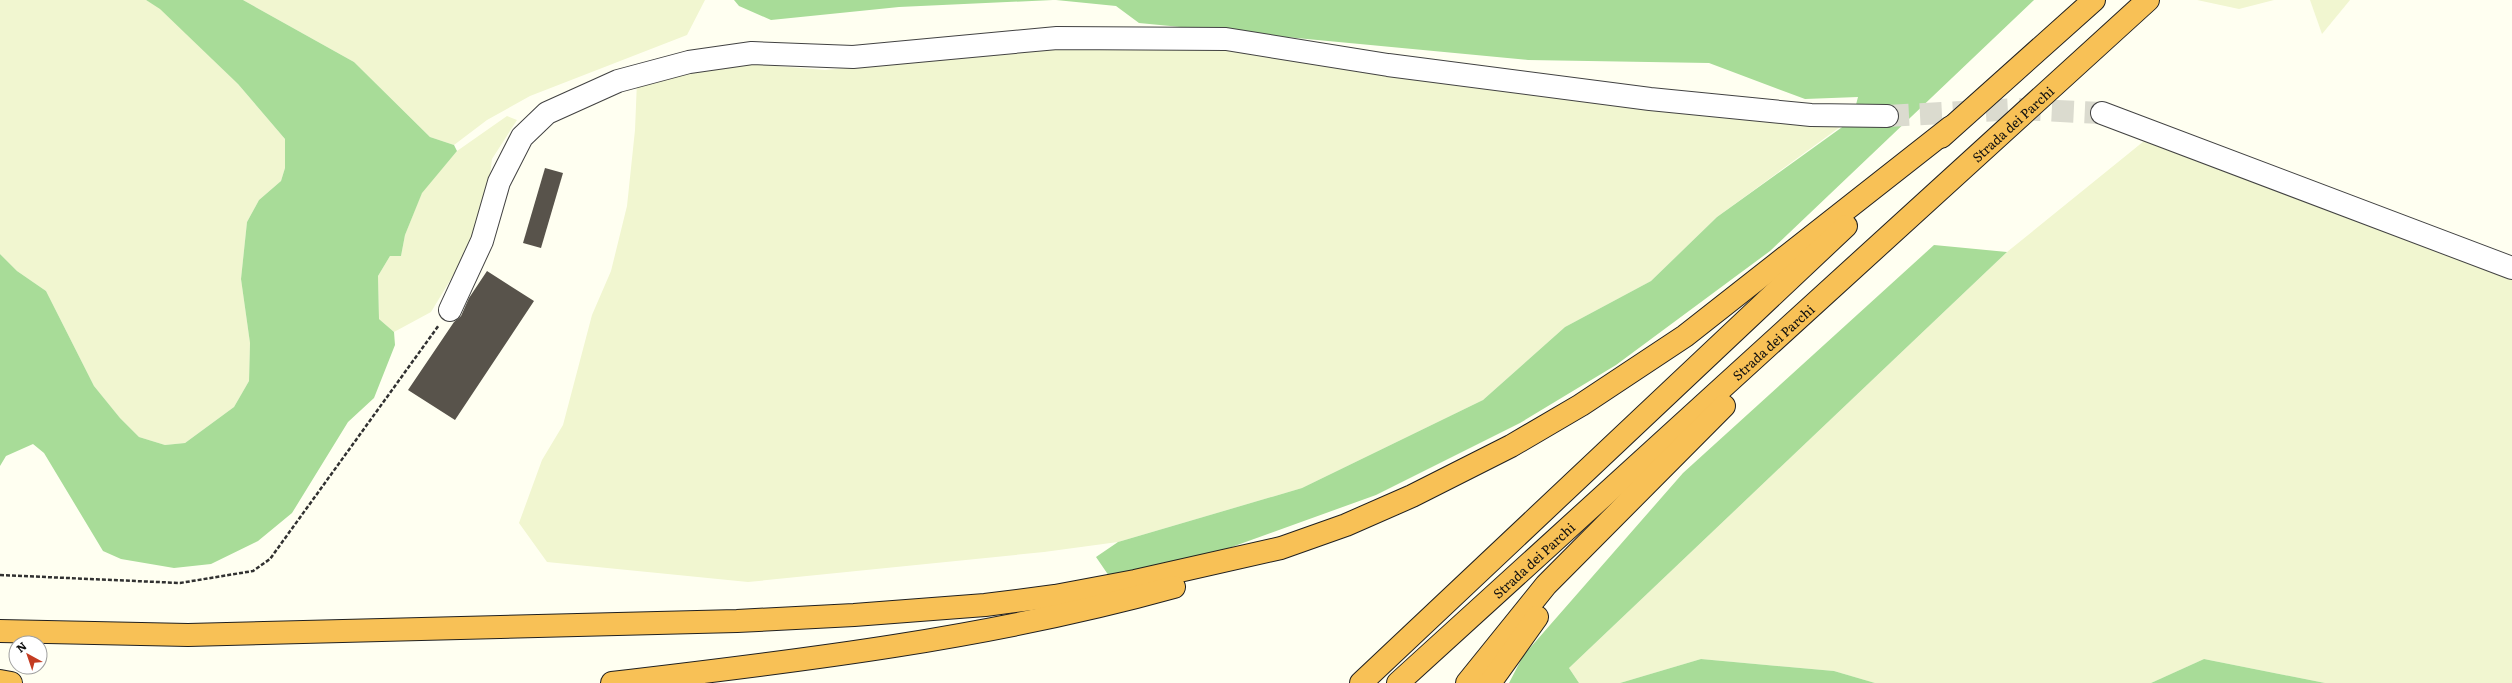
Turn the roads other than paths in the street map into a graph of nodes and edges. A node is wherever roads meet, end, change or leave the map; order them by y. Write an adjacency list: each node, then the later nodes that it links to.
1 (2094, 0): 5 (highway)
2 (2148, 0): 6 (highway, Strada dei Parchi)
3 (2102, 113): 7 (lane)
4 (1887, 116): 8 (lane)
5 (1951, 127): 10 (highway); 15 (highway)
6 (1930, 200): 9 (highway); 16 (highway, Strada dei Parchi)
7 (2512, 268)
8 (450, 310)
9 (1688, 442): 17 (highway); 18 (highway)
10 (1281, 548): 11 (highway); 14 (highway)
11 (0, 631)
12 (0, 681): 13 (highway)
13 (11, 683)
14 (612, 683)
15 (1361, 683)
16 (1398, 683)
17 (1467, 683)
18 (1490, 683)

